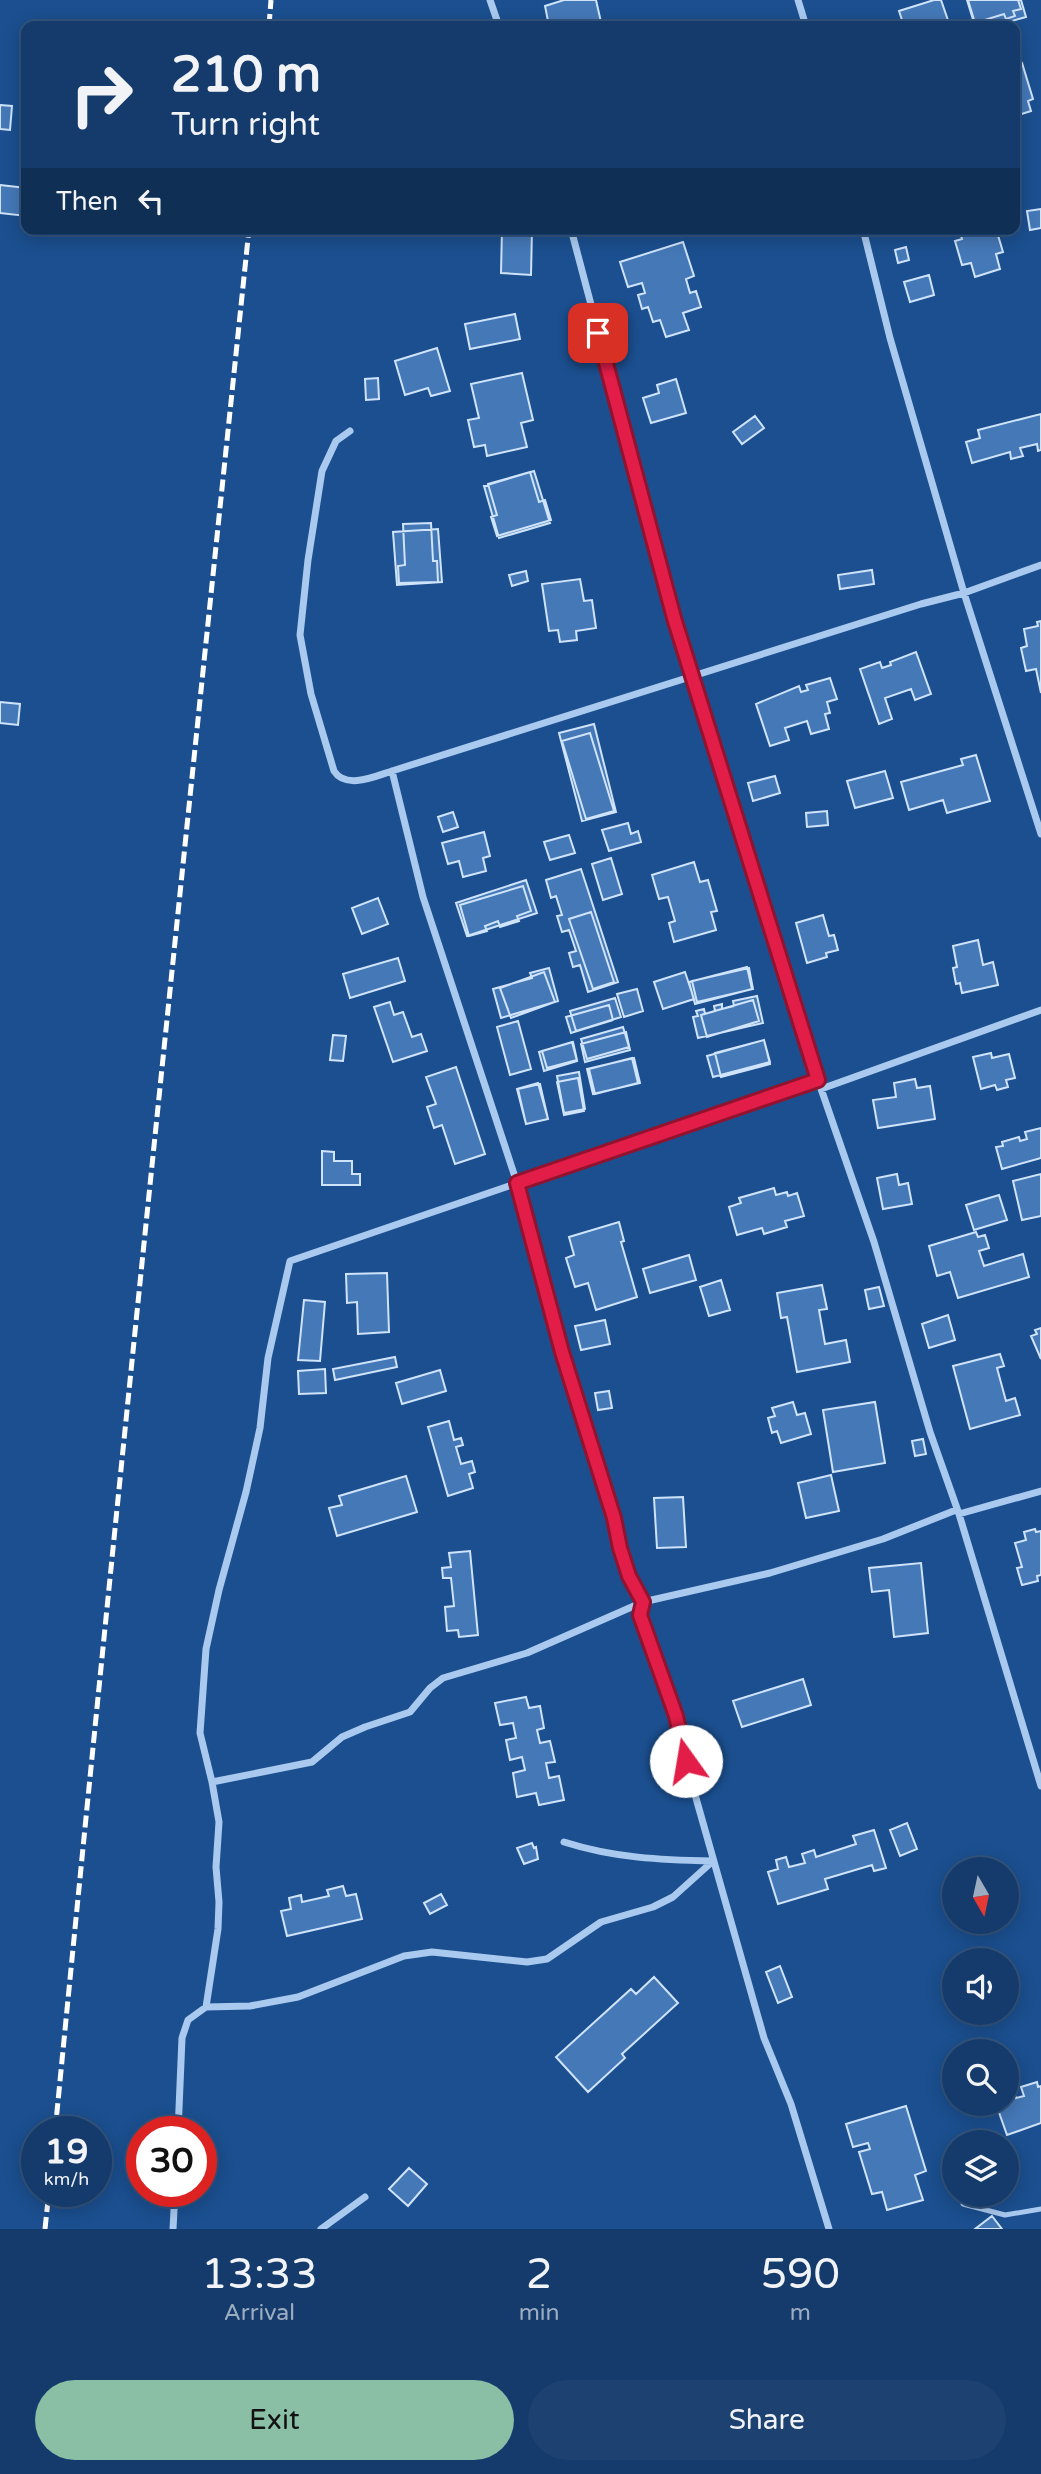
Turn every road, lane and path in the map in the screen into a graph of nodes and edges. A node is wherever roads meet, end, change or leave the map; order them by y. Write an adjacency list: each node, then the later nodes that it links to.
1 (489, 0): 3 (street)
2 (798, 0): 4 (street)
3 (497, 21)
4 (804, 21)
5 (573, 235): 10 (street)
6 (864, 235): 9 (street)
7 (350, 431): 11 (street)
8 (1041, 565): 9 (street)
9 (964, 593): 10 (street); 12 (street)
10 (693, 677): 11 (street); 14 (street)
11 (392, 771): 16 (street)
12 (1041, 834)
13 (1041, 1010): 15 (street)
14 (818, 1080): 15 (street); 16 (street)
15 (821, 1089): 18 (street)
16 (517, 1183): 19 (street); 20 (street)
17 (1041, 1491): 18 (street)
18 (958, 1512): 19 (street); 21 (street)
19 (643, 1602): 20 (street); 23 (street)
20 (212, 1782): 24 (street)
21 (1041, 1786)
22 (564, 1842): 23 (street)
23 (713, 1861): 24 (street); 32 (street)
24 (206, 2007): 25 (street)
25 (179, 2116)
26 (365, 2197): 31 (street)
27 (174, 2207): 30 (street)
28 (974, 2207): 29 (lane)
29 (1041, 2209)
30 (173, 2229)
31 (321, 2229)
32 (829, 2229)

